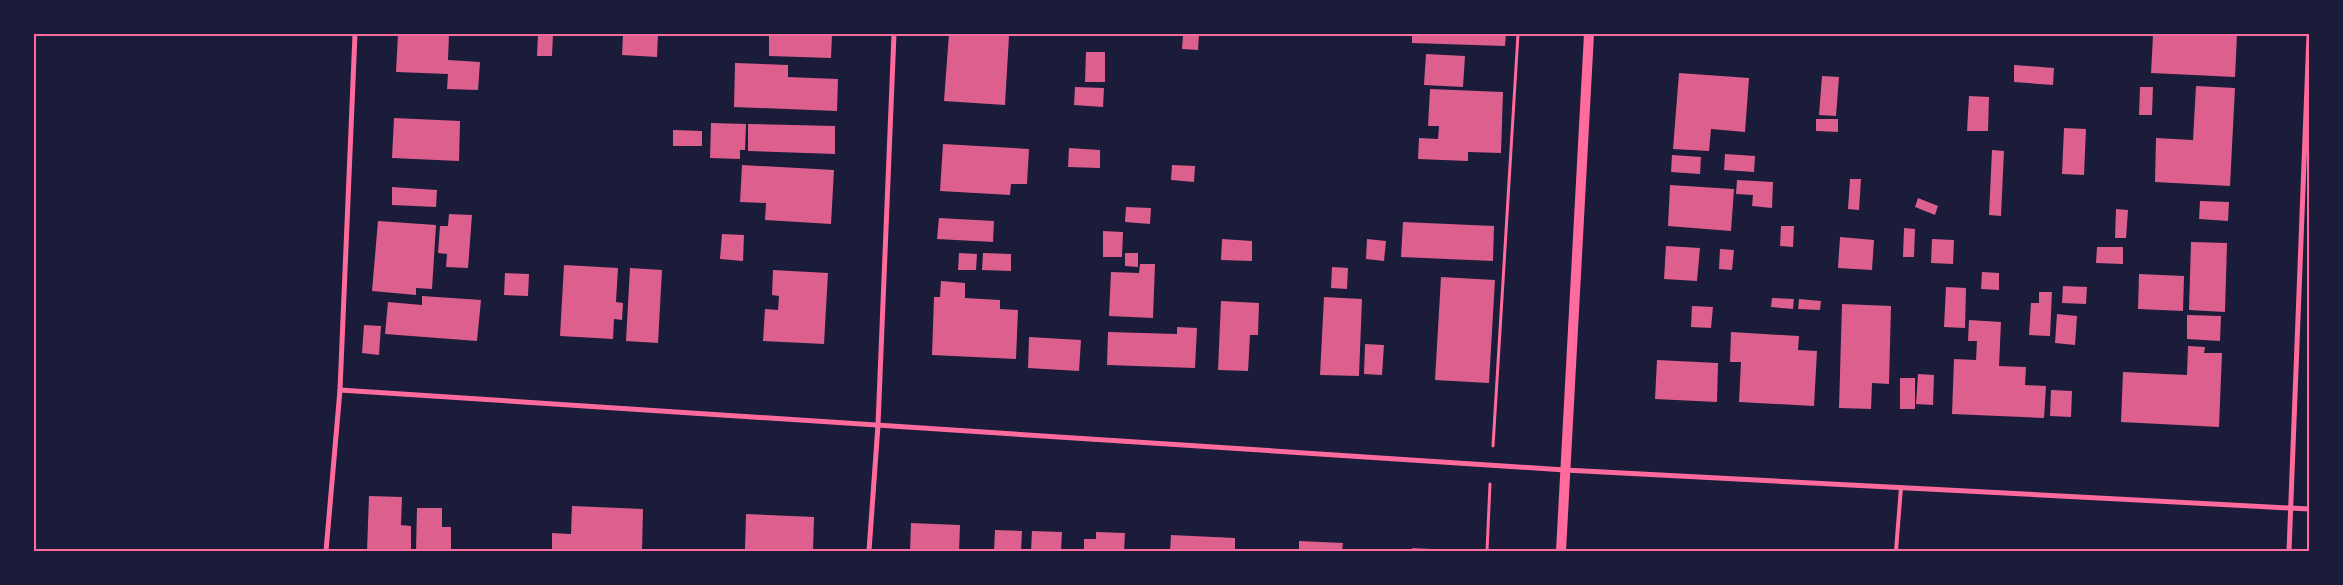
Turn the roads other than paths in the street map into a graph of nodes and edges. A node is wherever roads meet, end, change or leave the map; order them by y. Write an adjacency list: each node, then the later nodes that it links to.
1 (355, 34): 5 (street)
2 (894, 34): 6 (street)
3 (1589, 34): 7 (main road)
4 (2309, 34): 9 (street)
5 (340, 390): 6 (street); 11 (street)
6 (878, 425): 7 (street); 12 (street)
7 (1565, 470): 8 (street); 13 (main road)
8 (1901, 487): 9 (street); 14 (lane)
9 (2292, 508): 10 (street); 15 (street)
10 (2309, 509)
11 (326, 551)
12 (869, 551)
13 (1560, 551)
14 (1896, 551)
15 (2289, 551)

